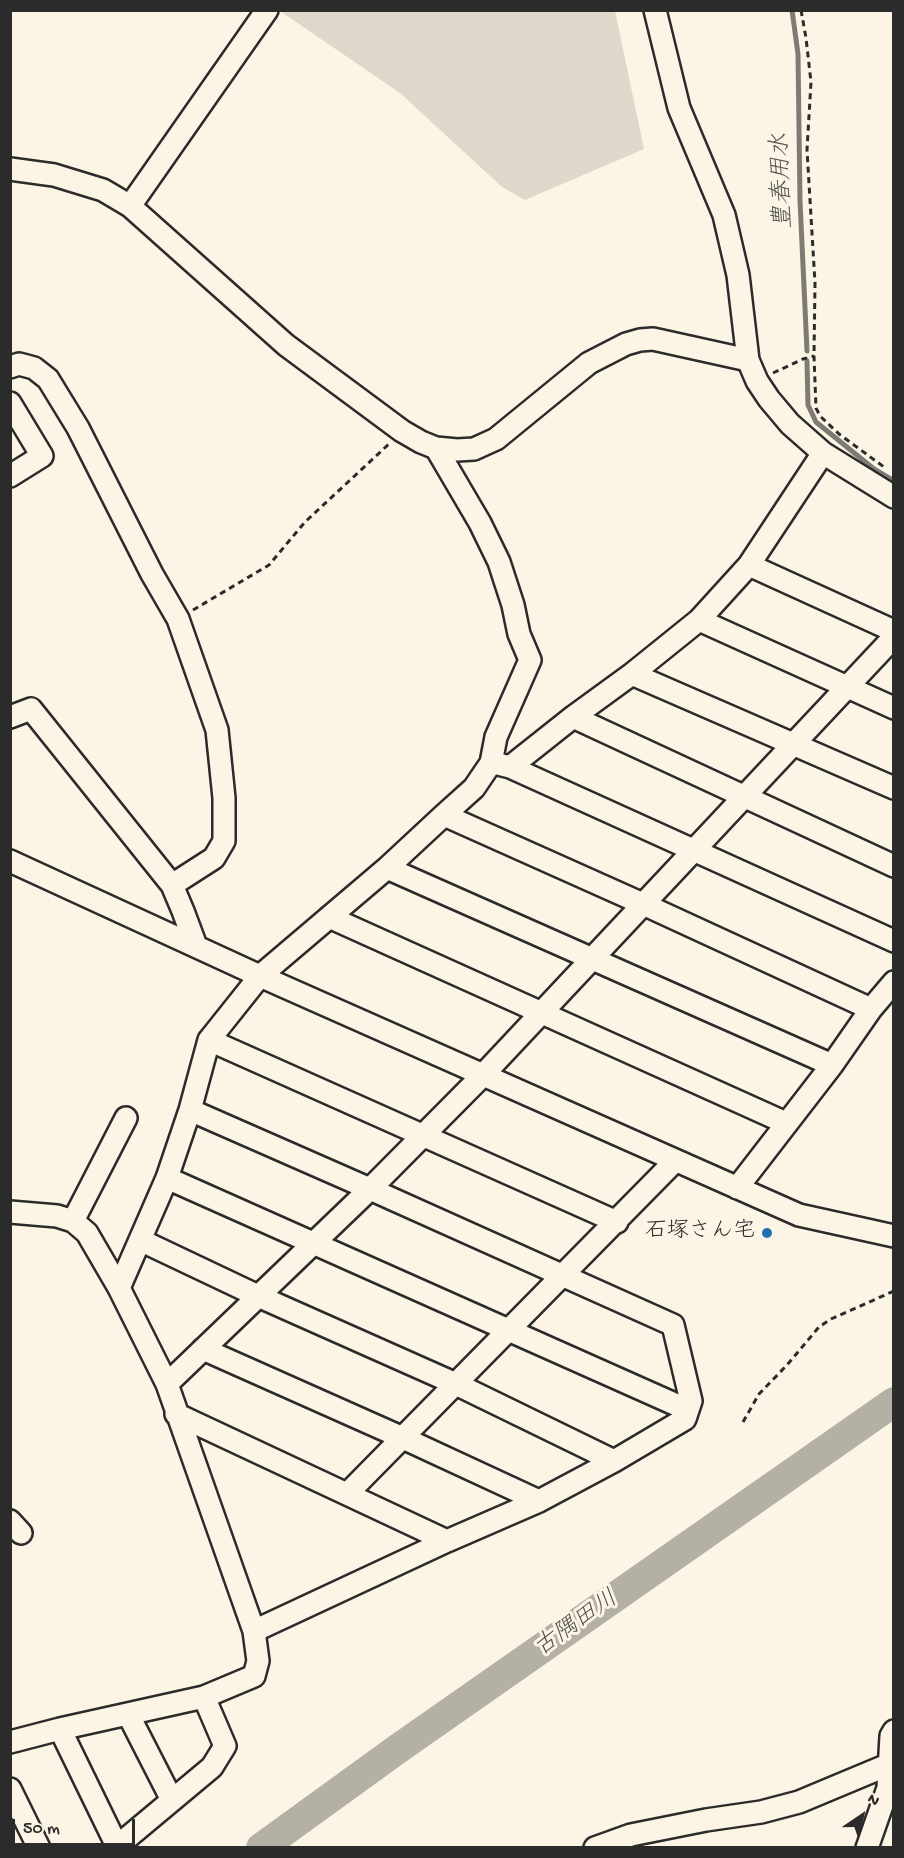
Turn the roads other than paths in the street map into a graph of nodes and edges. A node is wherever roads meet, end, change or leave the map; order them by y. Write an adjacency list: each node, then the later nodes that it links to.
1 (267, 10): 4 (street)
2 (655, 10): 5 (street)
3 (10, 169): 4 (street)
4 (130, 206): 8 (street)
5 (748, 360): 8 (street); 9 (street)
6 (10, 367): 30 (street)
7 (10, 403): 10 (street)
8 (436, 448): 22 (street)
9 (823, 453): 11 (street); 12 (street)
10 (10, 476)
11 (894, 497)
12 (749, 565): 13 (street); 14 (street)
13 (699, 620): 16 (street); 17 (street)
14 (894, 631)
15 (894, 637): 17 (street)
16 (632, 674): 20 (street); 21 (street)
17 (847, 687): 18 (street); 21 (street)
18 (894, 708)
19 (10, 717): 30 (street)
20 (573, 717): 22 (street); 24 (street)
21 (793, 745): 23 (street); 24 (street)
22 (500, 765): 25 (street); 26 (street)
23 (894, 788)
24 (744, 797): 26 (street); 28 (street)
25 (444, 815): 29 (street); 31 (street)
26 (693, 850): 31 (street); 33 (street)
27 (10, 861): 34 (street)
28 (894, 866)
29 (387, 868): 32 (street); 35 (street)
30 (172, 885): 34 (street)
31 (643, 904): 35 (street); 38 (street)
32 (329, 917): 36 (street); 39 (street)
33 (894, 941)
34 (196, 946): 36 (street)
35 (592, 958): 39 (street); 41 (street)
36 (260, 976): 40 (street); 42 (street)
37 (894, 982): 38 (street)
38 (871, 1009): 41 (street)
39 (542, 1013): 42 (street); 45 (street)
40 (209, 1040): 43 (street); 46 (street)
41 (832, 1065): 45 (street)
42 (483, 1075): 46 (street); 47 (street)
43 (190, 1110): 48 (street); 50 (street)
44 (126, 1118): 52 (street)
45 (786, 1123): 49 (street)
46 (423, 1136): 50 (street); 53 (street)
47 (675, 1161): 49 (street); 53 (street)
48 (167, 1178): 55 (street); 56 (street)
49 (737, 1188): 54 (street)
50 (370, 1189): 56 (street); 57 (street)
51 (10, 1212): 52 (street)
52 (73, 1221): 58 (street)
53 (616, 1222): 57 (street)
54 (894, 1236)
55 (140, 1240): 58 (street); 59 (street)
56 (314, 1243): 59 (street); 60 (street)
57 (564, 1276): 60 (street); 64 (street)
58 (119, 1288): 62 (street)
59 (258, 1296): 61 (street); 63 (street)
60 (510, 1330): 63 (street); 64 (street)
61 (203, 1349): 62 (street); 66 (street)
62 (167, 1384): 65 (street)
63 (456, 1384): 66 (street); 67 (street)
64 (688, 1410): 67 (street)
65 (176, 1414): 68 (street); 71 (street)
66 (403, 1438): 68 (street); 69 (street)
67 (614, 1461): 69 (street)
68 (348, 1493): 70 (street)
69 (539, 1501): 70 (street)
70 (447, 1541): 71 (street)
71 (254, 1631): 72 (street)
72 (204, 1697): 73 (street); 79 (street)
73 (128, 1714): 74 (street); 79 (street)
74 (60, 1729): 76 (street); 80 (street)
75 (894, 1731): 77 (street)
76 (10, 1742)
77 (890, 1764): 82 (street); 83 (street)
78 (10, 1789): 81 (street)
79 (172, 1800): 80 (street)
80 (116, 1847)
81 (39, 1848)
82 (595, 1848)
83 (867, 1848)

